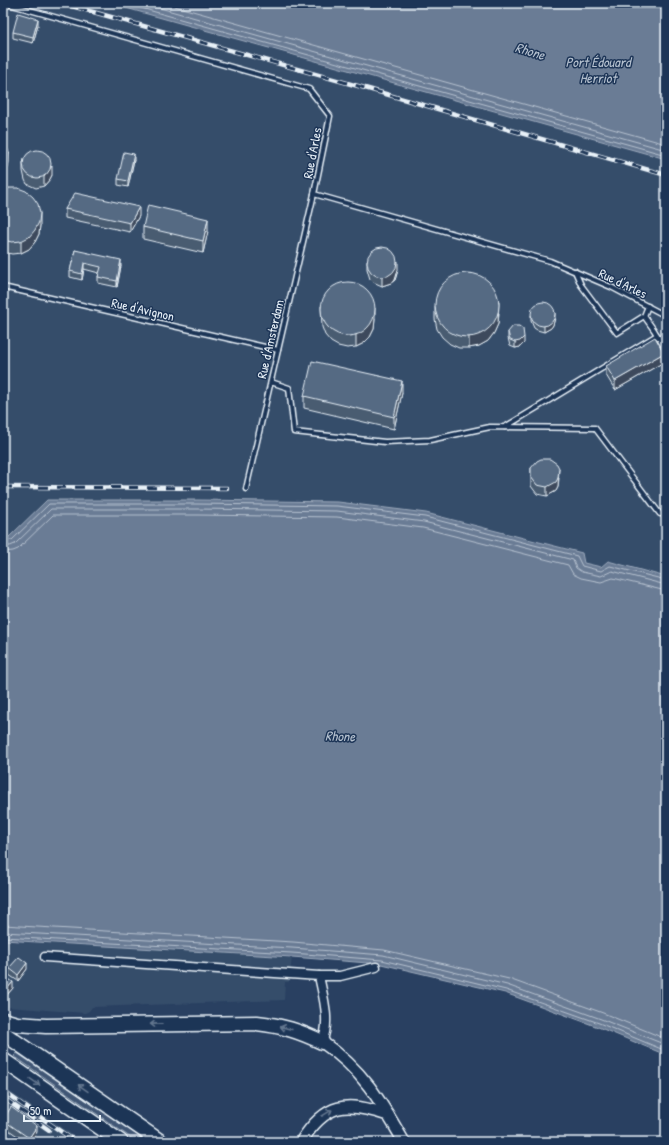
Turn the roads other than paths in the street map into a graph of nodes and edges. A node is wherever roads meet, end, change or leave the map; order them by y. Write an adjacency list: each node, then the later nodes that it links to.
1 (5, 3): 2 (lane, Rue d'Arles)
2 (314, 194): 3 (lane, Rue d'Arles); 9 (lane, Rue d'Amsterdam)
3 (575, 271): 5 (lane, Rue d'Arles); 6 (lane)
4 (3, 287): 9 (lane, Rue d'Avignon)
5 (648, 306): 6 (lane); 7 (lane, Rue d'Arles)
6 (644, 316): 8 (lane)
7 (666, 316)
8 (657, 335): 10 (lane); 12 (lane)
9 (278, 350): 11 (lane, Rue d'Amsterdam)
10 (666, 350)
11 (271, 382): 12 (lane); 13 (lane, Rue d'Amsterdam)
12 (504, 427): 14 (lane)
13 (246, 489)
14 (666, 514)
15 (45, 957): 17 (street)
16 (376, 967): 17 (street)
17 (319, 976): 20 (street)
18 (3, 1020): 20 (highway, one-way to 18)
19 (3, 1033): 26 (highway, one-way to 19)
20 (322, 1042): 23 (street)
21 (3, 1060): 22 (highway, one-way to 22)
22 (58, 1098): 24 (highway); 25 (highway)
23 (388, 1115): 27 (street, one-way to 23); 28 (street)
24 (106, 1142)
25 (121, 1142)
26 (161, 1142)
27 (301, 1142)
28 (404, 1142)

